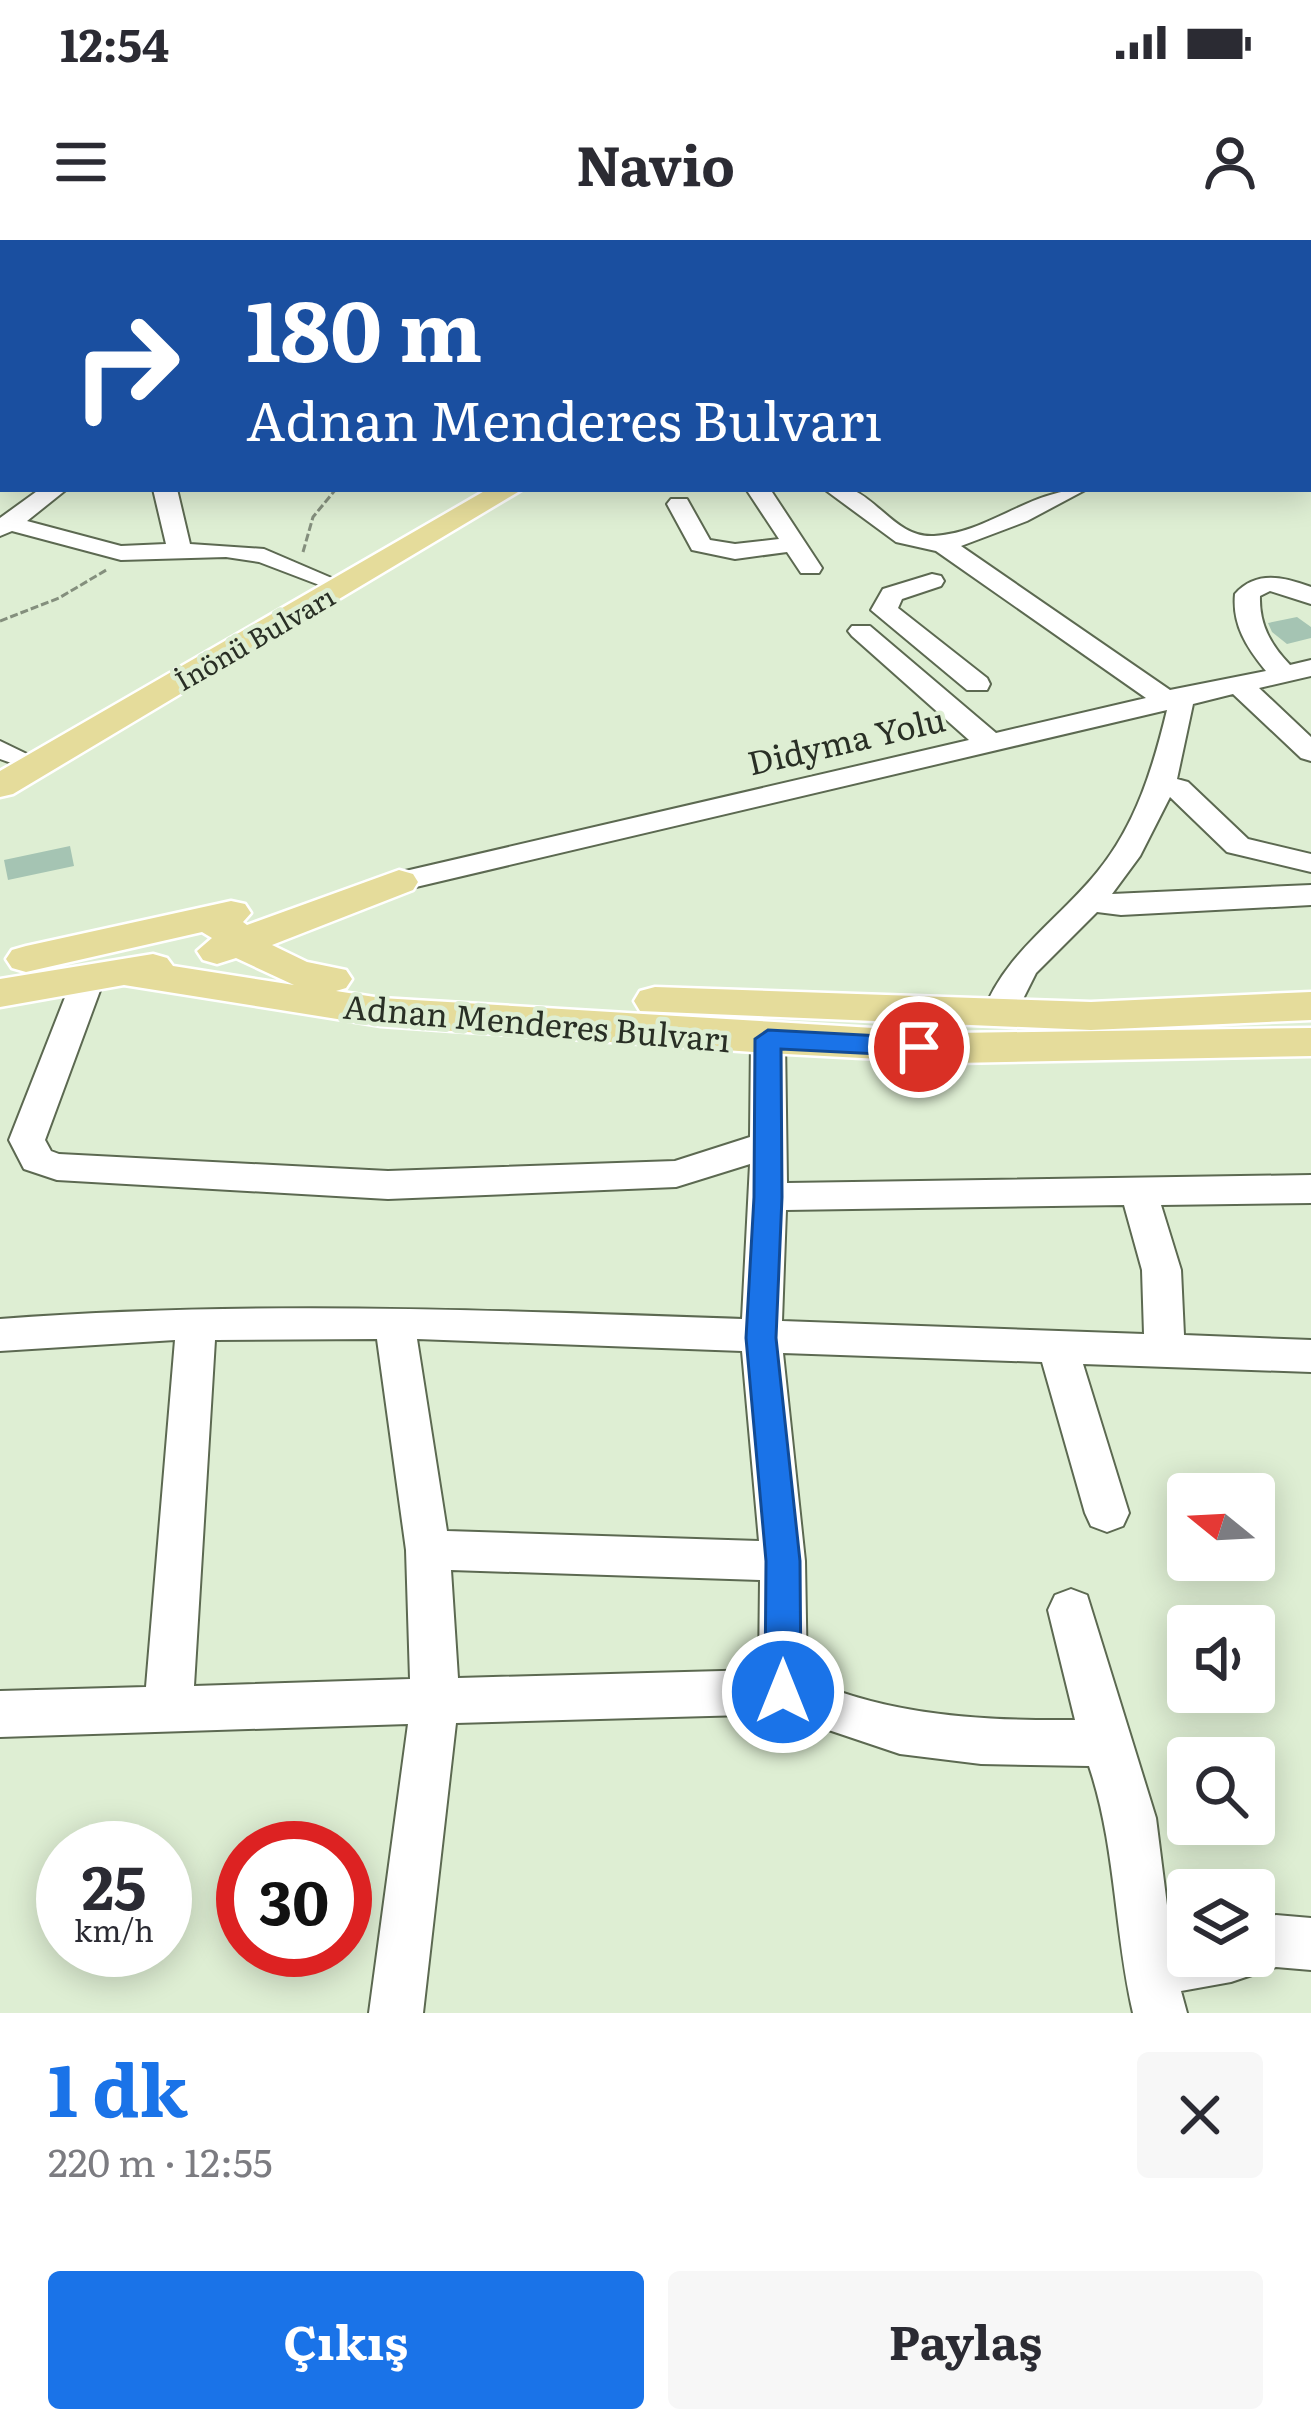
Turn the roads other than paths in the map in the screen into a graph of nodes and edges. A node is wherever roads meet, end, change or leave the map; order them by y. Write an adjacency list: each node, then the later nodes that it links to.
1 (742, 240): 2 (street)
2 (752, 240): 3 (street)
3 (785, 240)
4 (51, 492): 12 (street)
5 (166, 492): 15 (street)
6 (475, 492): 17 (main road, İnönü Bulvarı)
7 (504, 492): 31 (main road, İnönü Bulvarı)
8 (760, 492): 14 (street)
9 (846, 492): 13 (street)
10 (1068, 492): 13 (street)
11 (679, 504): 14 (street)
12 (4, 526): 15 (street)
13 (940, 543): 26 (street)
14 (793, 544): 16 (street)
15 (179, 549): 17 (street)
16 (810, 568)
17 (311, 574): 29 (main road, İnönü Bulvarı)
18 (932, 581): 21 (street)
19 (1311, 596): 23 (street)
20 (861, 631): 22 (street)
21 (919, 640): 22 (street); 24 (street)
22 (884, 651): 27 (street)
23 (1297, 671): 25 (street, Didyma Yolu)
24 (977, 684)
25 (1238, 684): 26 (street, Didyma Yolu); 28 (street)
26 (1171, 699): 27 (street, Didyma Yolu); 30 (street)
27 (989, 742): 33 (street, Didyma Yolu)
28 (1311, 752)
29 (6, 757)
30 (1161, 784): 32 (street); 35 (street)
31 (0, 786)
32 (1311, 862)
33 (399, 882): 36 (main road); 37 (main road)
34 (1311, 896): 35 (street)
35 (1090, 901): 44 (street)
36 (335, 903): 38 (main road); 41 (main road)
37 (204, 918): 38 (main road, Adnan Menderes Bulvarı); 39 (main road)
38 (242, 941): 39 (main road); 41 (main road, Adnan Menderes Bulvarı)
39 (113, 962): 40 (main road); 42 (main road); 45 (main road, Adnan Menderes Bulvarı); 47 (street)
40 (0, 964)
41 (360, 983): 44 (main road, Adnan Menderes Bulvarı)
42 (0, 992)
43 (1311, 1006): 44 (main road, Adnan Menderes Bulvarı)
44 (999, 1015)
45 (768, 1039): 46 (main road, Adnan Menderes Bulvarı); 47 (street)
46 (1311, 1042)
47 (766, 1145): 50 (street)
48 (1311, 1189): 49 (street)
49 (1137, 1191): 50 (street); 56 (street)
50 (768, 1197): 54 (street)
51 (395, 1323): 52 (street); 54 (street); 59 (street)
52 (196, 1326): 53 (street); 64 (street)
53 (0, 1334)
54 (761, 1338): 55 (street); 60 (street)
55 (1058, 1348): 56 (street); 58 (street)
56 (1162, 1352): 57 (street)
57 (1311, 1356)
58 (1107, 1513)
59 (428, 1550): 60 (street); 63 (street)
60 (783, 1561): 62 (street)
61 (1071, 1610): 66 (street)
62 (783, 1692): 63 (street); 66 (street)
63 (435, 1701): 64 (street); 70 (street)
64 (168, 1712): 65 (street)
65 (0, 1714)
66 (1105, 1743): 69 (street)
67 (1275, 1941): 68 (street)
68 (1311, 1944)
69 (1154, 1989)
70 (396, 2013)

